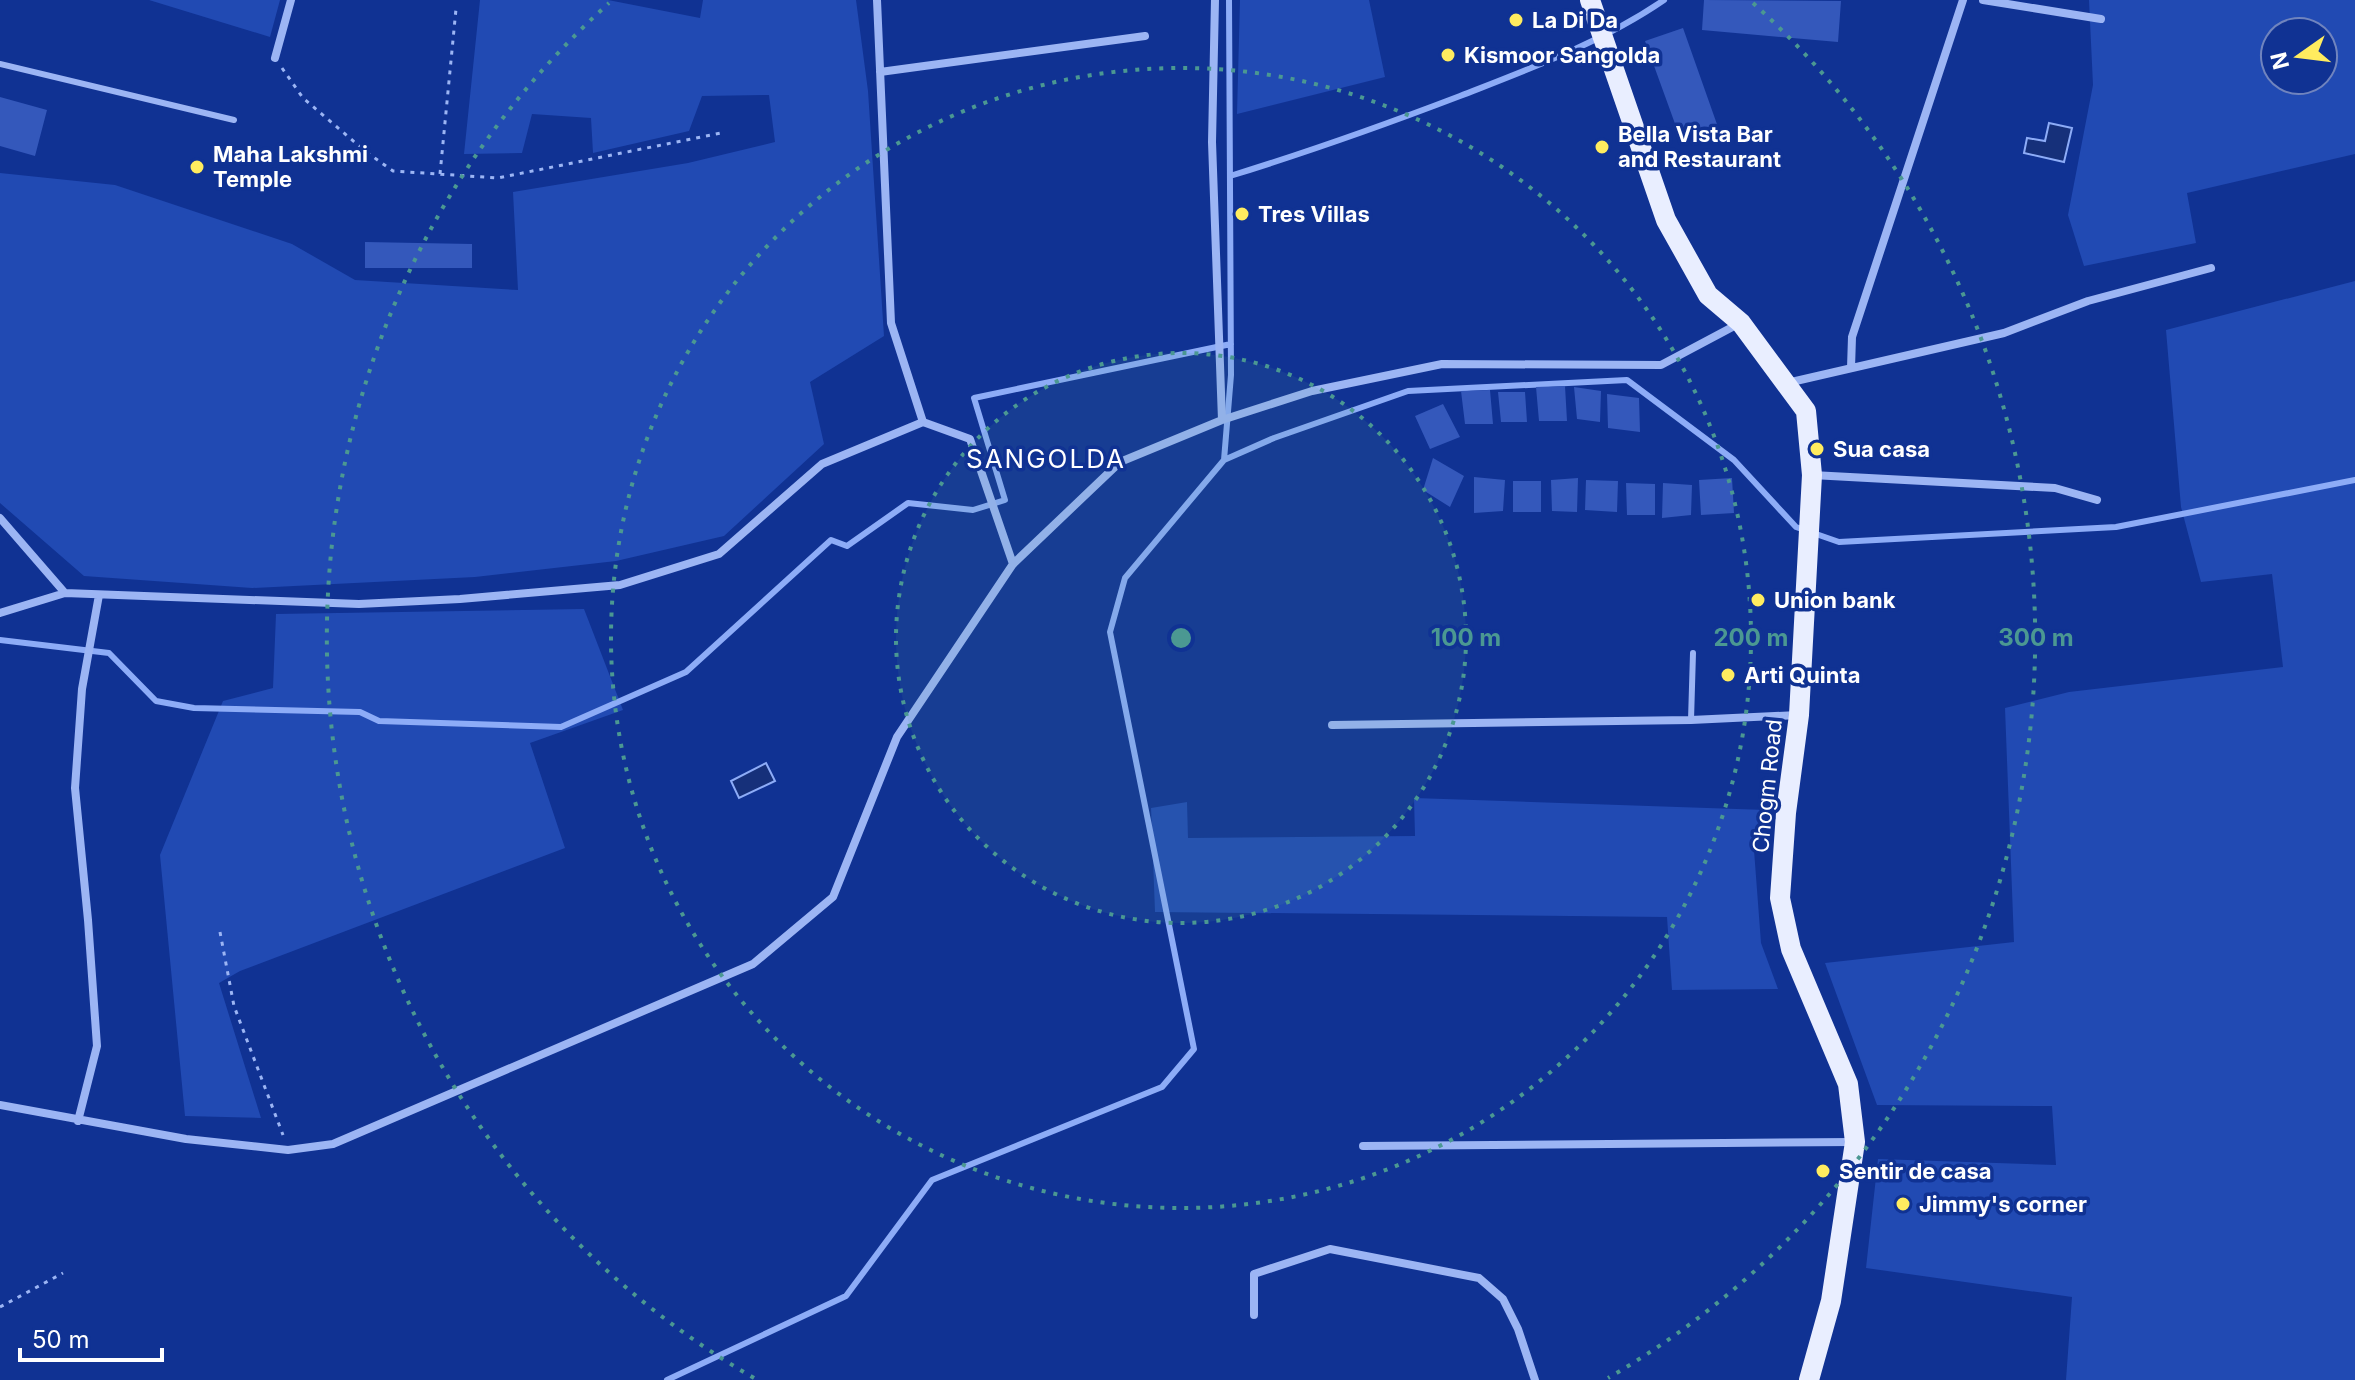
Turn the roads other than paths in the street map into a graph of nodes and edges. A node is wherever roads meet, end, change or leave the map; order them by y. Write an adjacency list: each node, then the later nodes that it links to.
1 (291, 0): 9 (street)
2 (877, 0): 11 (street)
3 (1215, 0): 17 (street)
4 (1590, 0): 14 (main road, Chogm Road)
5 (1963, 0): 15 (street)
6 (1983, 0): 7 (street)
7 (2101, 19)
8 (1145, 36): 11 (street)
9 (275, 58)
10 (0, 64): 12 (lane)
11 (880, 72): 18 (street)
12 (234, 120)
13 (2211, 268): 15 (street)
14 (1741, 323): 16 (main road, Chogm Road); 17 (street)
15 (1851, 368): 16 (street)
16 (1786, 383): 19 (main road, Chogm Road)
17 (1222, 420): 22 (street)
18 (923, 422): 22 (street); 24 (street)
19 (1812, 475): 20 (street); 27 (main road, Chogm Road)
20 (2097, 500)
21 (0, 518): 23 (street)
22 (1013, 564): 31 (street)
23 (65, 593): 24 (street); 25 (street)
24 (99, 595): 31 (street)
25 (0, 613)
26 (1693, 653): 28 (lane)
27 (1799, 715): 28 (street); 32 (main road, Chogm Road)
28 (1691, 720): 29 (street)
29 (1332, 725)
30 (0, 1105): 31 (street)
31 (78, 1121)
32 (1855, 1142): 33 (street); 36 (main road, Chogm Road)
33 (1363, 1146)
34 (1254, 1315): 35 (street)
35 (1535, 1380)
36 (1809, 1380)

